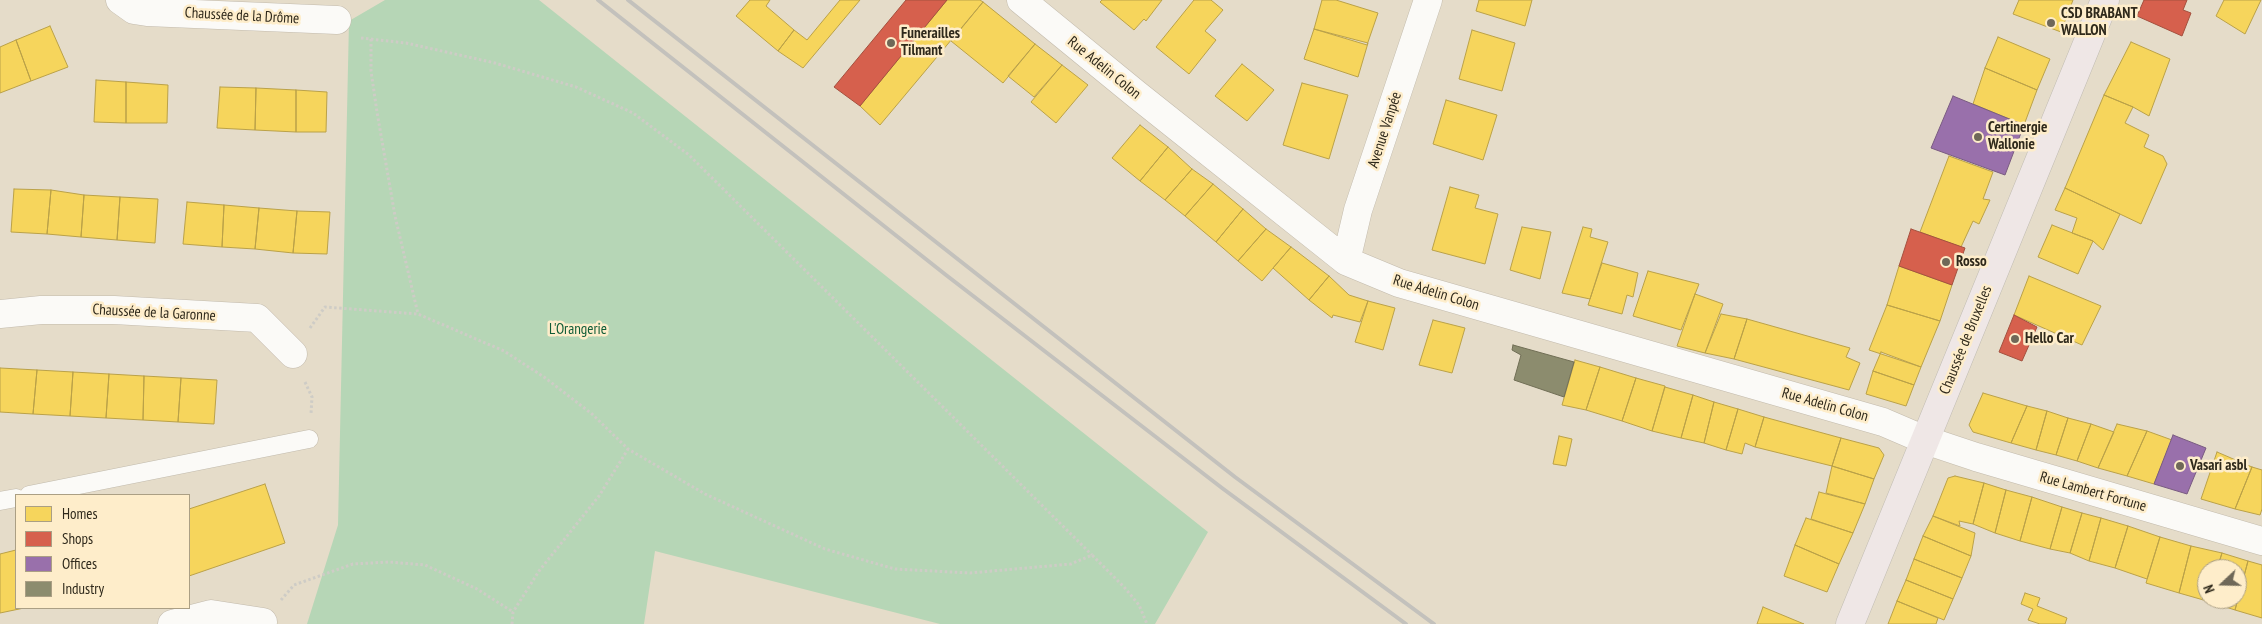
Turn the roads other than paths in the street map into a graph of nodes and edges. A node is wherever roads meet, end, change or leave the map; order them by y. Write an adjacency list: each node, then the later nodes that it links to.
1 (120, 0): 5 (street, Chaussée de la Drôme)
2 (1021, 0): 6 (street, Rue Adelin Colon)
3 (1428, 0): 6 (street, Avenue Vanpée)
4 (2105, 0): 10 (main road, Chaussée de Bruxelles)
5 (337, 20)
6 (1346, 261): 10 (street, Rue Adelin Colon)
7 (0, 314): 8 (street, Chaussée de la Garonne)
8 (293, 354)
9 (309, 439): 11 (lane)
10 (1925, 440): 14 (street, Rue Lambert Fortune); 17 (main road, Chaussée de Bruxelles)
11 (34, 494)
12 (15, 498): 13 (lane)
13 (0, 501)
14 (2262, 541)
15 (262, 622): 16 (street)
16 (172, 624)
17 (1850, 624)

